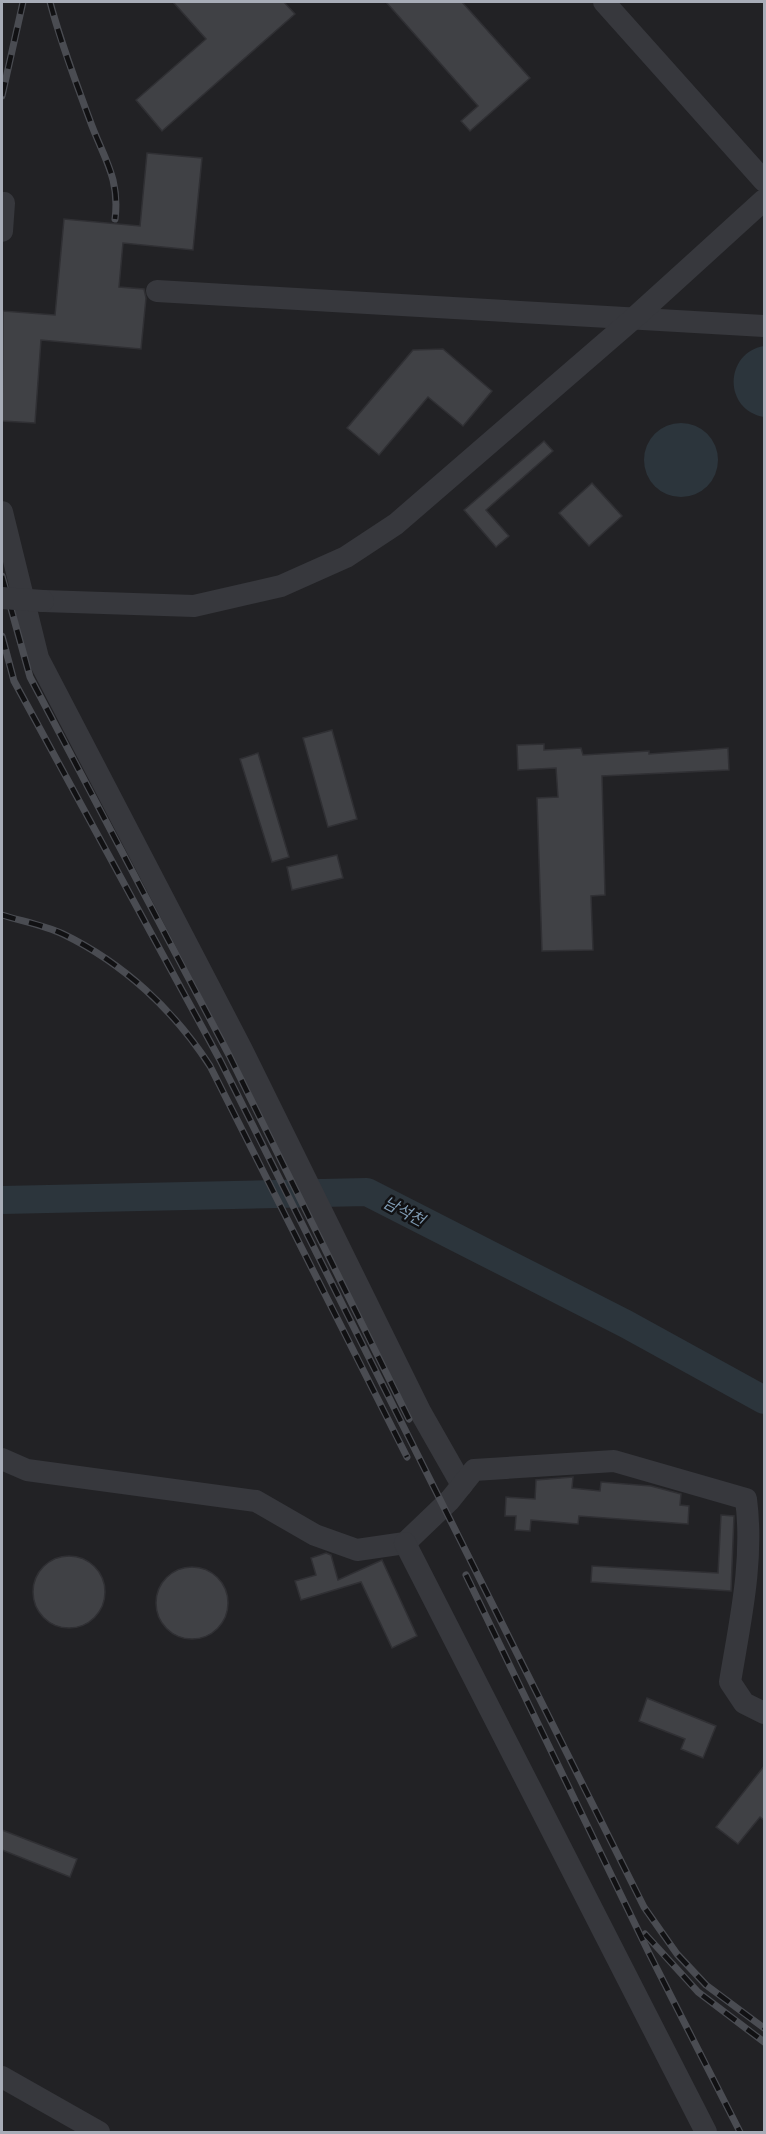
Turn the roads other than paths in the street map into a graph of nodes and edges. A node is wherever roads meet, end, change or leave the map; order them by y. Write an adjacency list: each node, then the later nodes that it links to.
1 (604, 2): 2 (lane)
2 (765, 181)
3 (765, 200): 7 (lane)
4 (4, 202): 5 (lane)
5 (2, 231)
6 (157, 291): 7 (lane)
7 (633, 319): 8 (lane); 10 (lane, bridge)
8 (765, 326)
9 (2, 512): 12 (lane)
10 (2, 598)
11 (2, 1459): 13 (lane)
12 (462, 1485): 13 (lane); 14 (lane)
13 (405, 1543): 17 (lane)
14 (765, 1713)
15 (2, 2077): 16 (lane)
16 (99, 2133)
17 (706, 2133)

